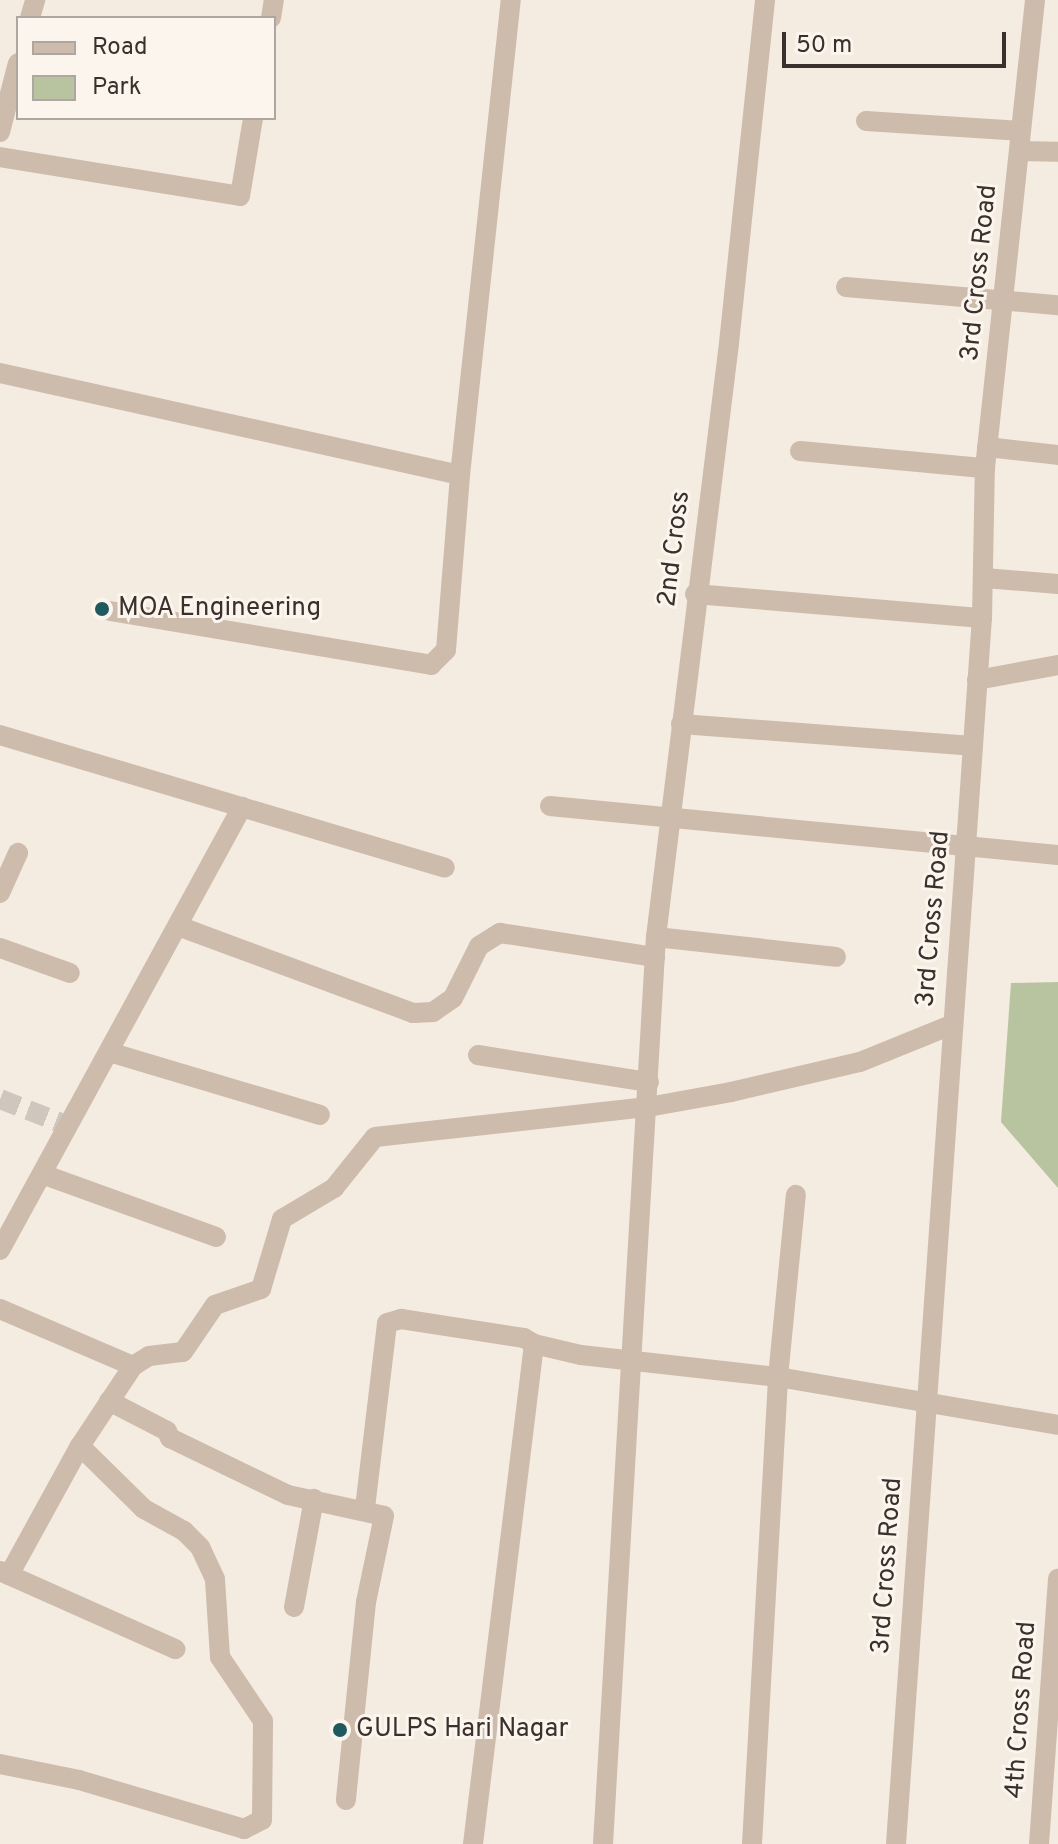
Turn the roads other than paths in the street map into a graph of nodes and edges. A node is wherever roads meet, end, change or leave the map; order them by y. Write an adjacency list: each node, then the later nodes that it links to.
1 (511, 0): 18 (street)
2 (765, 0): 21 (street, 2nd Cross)
3 (1035, 0): 8 (street, 3rd Cross Road)
4 (16, 71): 7 (street)
5 (253, 120): 10 (street)
6 (866, 121): 8 (street)
7 (0, 132)
8 (1020, 141): 9 (street); 12 (street, 3rd Cross Road)
9 (1058, 152)
10 (0, 157)
11 (846, 287): 12 (street)
12 (1002, 302): 13 (street); 17 (street, 3rd Cross Road)
13 (1058, 305)
14 (0, 373): 18 (street)
15 (800, 451): 17 (street)
16 (1058, 455): 17 (street)
17 (986, 457): 19 (street, 3rd Cross Road)
18 (460, 475): 22 (street)
19 (984, 578): 20 (street); 23 (street, 3rd Cross Road)
20 (1058, 584)
21 (695, 594): 23 (street); 26 (street, 2nd Cross)
22 (110, 611)
23 (982, 618): 25 (street, 3rd Cross Road)
24 (1058, 665): 25 (street)
25 (977, 680): 28 (street, 3rd Cross Road)
26 (681, 724): 28 (street); 31 (street, 2nd Cross)
27 (0, 735): 30 (street)
28 (972, 746): 32 (street, 3rd Cross Road)
29 (550, 806): 31 (street)
30 (242, 807): 35 (street); 37 (street)
31 (667, 814): 32 (street); 38 (street, 2nd Cross)
32 (966, 844): 34 (street); 42 (street, 3rd Cross Road)
33 (18, 853): 36 (street)
34 (1058, 855)
35 (445, 868)
36 (0, 893)
37 (178, 926): 38 (street); 43 (street)
38 (656, 947): 40 (street); 45 (street, 2nd Cross)
39 (0, 948): 41 (street)
40 (836, 957)
41 (70, 973)
42 (951, 1025): 46 (street); 58 (street, 3rd Cross Road)
43 (109, 1052): 47 (street); 48 (street)
44 (478, 1055): 45 (street)
45 (649, 1082): 46 (street, 2nd Cross)
46 (648, 1107): 54 (street, 2nd Cross); 55 (street)
47 (320, 1115)
48 (42, 1174): 50 (street); 51 (street)
49 (796, 1195): 56 (street)
50 (216, 1237)
51 (0, 1250)
52 (0, 1309): 55 (street)
53 (534, 1344): 54 (street); 62 (street); 71 (street)
54 (632, 1361): 56 (street); 72 (street, 2nd Cross)
55 (133, 1366): 57 (street)
56 (778, 1377): 58 (street); 73 (street)
57 (109, 1401): 60 (street); 61 (street)
58 (925, 1404): 59 (street); 74 (street, 3rd Cross Road)
59 (1058, 1425)
60 (80, 1446): 63 (street); 69 (street)
61 (314, 1499): 62 (street); 65 (street)
62 (365, 1508): 68 (street)
63 (5, 1573): 66 (street)
64 (1058, 1579): 75 (street, 4th Cross Road)
65 (294, 1607)
66 (175, 1649)
67 (0, 1764): 69 (street)
68 (346, 1800)
69 (262, 1820): 70 (street)
70 (265, 1844)
71 (473, 1844)
72 (603, 1844)
73 (752, 1844)
74 (896, 1844)
75 (1039, 1844)

